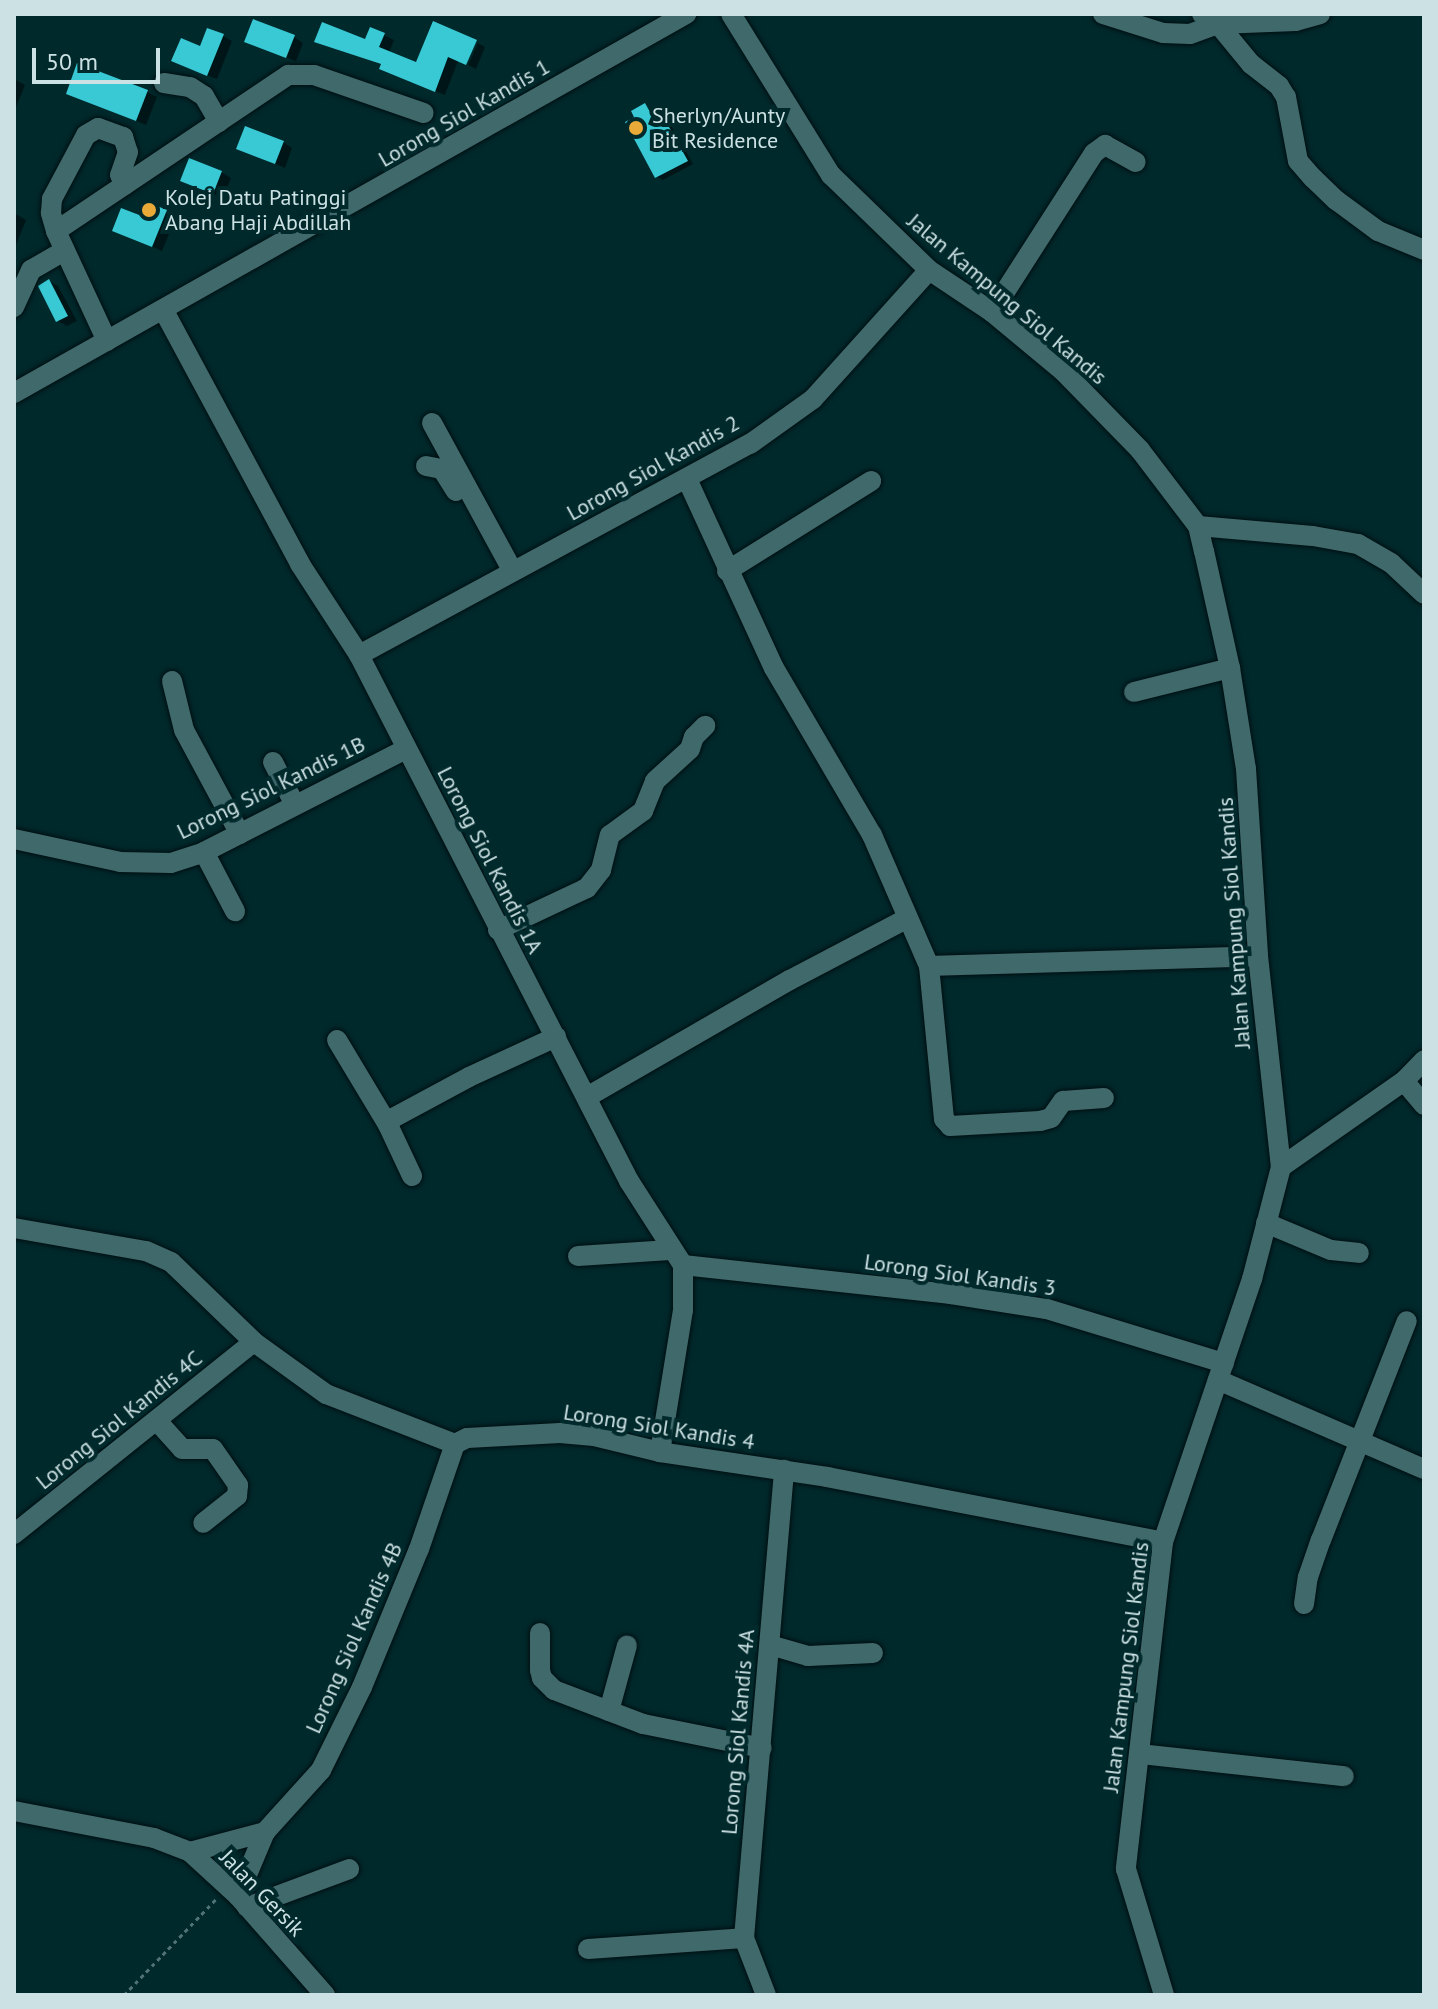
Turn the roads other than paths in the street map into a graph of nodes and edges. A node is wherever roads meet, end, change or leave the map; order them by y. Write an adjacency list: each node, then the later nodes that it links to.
1 (686, 14): 16 (street, Lorong Siol Kandis 1)
2 (731, 14): 14 (street, Jalan Kampung Siol Kandis)
3 (1103, 14): 5 (street)
4 (1320, 14): 5 (street)
5 (1210, 19): 13 (street)
6 (164, 83): 8 (street)
7 (424, 113): 8 (street)
8 (219, 122): 10 (street)
9 (1136, 162): 17 (street)
10 (125, 185): 11 (street); 11 (street)
11 (56, 231): 12 (street)
12 (65, 250): 15 (street); 18 (street)
13 (1424, 250)
14 (929, 270): 17 (street, Jalan Kampung Siol Kandis); 22 (street, Lorong Siol Kandis 2)
15 (14, 307)
16 (164, 311): 18 (street, Lorong Siol Kandis 1); 28 (street, Lorong Siol Kandis 1A)
17 (992, 312): 24 (street, Jalan Kampung Siol Kandis)
18 (107, 341): 19 (street, Lorong Siol Kandis 1)
19 (14, 393)
20 (432, 423): 26 (street)
21 (426, 466): 26 (street)
22 (687, 479): 25 (street); 26 (street, Lorong Siol Kandis 2)
23 (871, 481): 25 (street)
24 (1198, 526): 27 (street); 29 (street, Jalan Kampung Siol Kandis)
25 (727, 571): 40 (street)
26 (507, 573): 28 (street, Lorong Siol Kandis 2)
27 (1424, 594)
28 (359, 655): 33 (street, Lorong Siol Kandis 1A)
29 (1230, 668): 31 (street); 42 (street, Jalan Kampung Siol Kandis)
30 (172, 681): 36 (street)
31 (1134, 692)
32 (705, 726): 41 (street)
33 (406, 749): 35 (street, Lorong Siol Kandis 1B); 41 (street, Lorong Siol Kandis 1A)
34 (273, 762): 35 (street)
35 (295, 805): 36 (street, Lorong Siol Kandis 1B)
36 (240, 834): 38 (street, Lorong Siol Kandis 1B)
37 (14, 839): 38 (street, Lorong Siol Kandis 1B)
38 (204, 852): 39 (street)
39 (235, 911)
40 (906, 919): 43 (street); 48 (street)
41 (498, 930): 44 (street, Lorong Siol Kandis 1A)
42 (1258, 956): 43 (street); 52 (street, Jalan Kampung Siol Kandis)
43 (929, 966): 49 (street)
44 (556, 1037): 48 (street, Lorong Siol Kandis 1A); 51 (street)
45 (337, 1040): 51 (street)
46 (1424, 1060): 47 (street)
47 (1404, 1081): 50 (street); 52 (street)
48 (587, 1097): 58 (street, Lorong Siol Kandis 1A)
49 (1104, 1098)
50 (1424, 1105)
51 (388, 1125): 53 (street)
52 (1281, 1167): 54 (street, Jalan Kampung Siol Kandis)
53 (412, 1176)
54 (1266, 1223): 56 (street); 61 (street, Jalan Kampung Siol Kandis)
55 (14, 1228): 60 (street)
56 (1359, 1253)
57 (578, 1256): 58 (street, Lorong Siol Kandis 3)
58 (677, 1258): 61 (street, Lorong Siol Kandis 3); 65 (street)
59 (1407, 1321): 63 (street)
60 (254, 1342): 62 (street, Lorong Siol Kandis 4C); 64 (street)
61 (1221, 1371): 63 (street, Lorong Siol Kandis 3); 70 (street, Jalan Kampung Siol Kandis)
62 (158, 1422): 68 (street); 69 (street, Lorong Siol Kandis 4C)
63 (1359, 1440): 66 (street, Lorong Siol Kandis 3); 71 (street)
64 (455, 1444): 65 (street, Lorong Siol Kandis 4); 81 (street, Lorong Siol Kandis 4B)
65 (660, 1452): 67 (street, Lorong Siol Kandis 4)
66 (1424, 1469)
67 (784, 1470): 70 (street, Lorong Siol Kandis 4); 74 (street, Lorong Siol Kandis 4A)
68 (203, 1523)
69 (14, 1534)
70 (1163, 1542): 78 (street, Jalan Kampung Siol Kandis)
71 (1304, 1604)
72 (540, 1633): 76 (street)
73 (627, 1645): 76 (street)
74 (770, 1645): 75 (street); 77 (street, Lorong Siol Kandis 4A)
75 (873, 1653)
76 (609, 1711): 77 (street)
77 (762, 1748): 85 (street, Lorong Siol Kandis 4A)
78 (1140, 1754): 79 (street); 89 (street, Jalan Kampung Siol Kandis)
79 (1344, 1776)
80 (14, 1811): 82 (street, Jalan Gersik)
81 (265, 1832): 82 (street); 84 (street)
82 (190, 1852): 84 (street, Jalan Gersik)
83 (349, 1869): 84 (street)
84 (237, 1897): 87 (street, Jalan Gersik)
85 (744, 1938): 86 (street); 88 (street, Lorong Siol Kandis 4A)
86 (588, 1949)
87 (325, 1995)
88 (766, 1995)
89 (1164, 1995)

